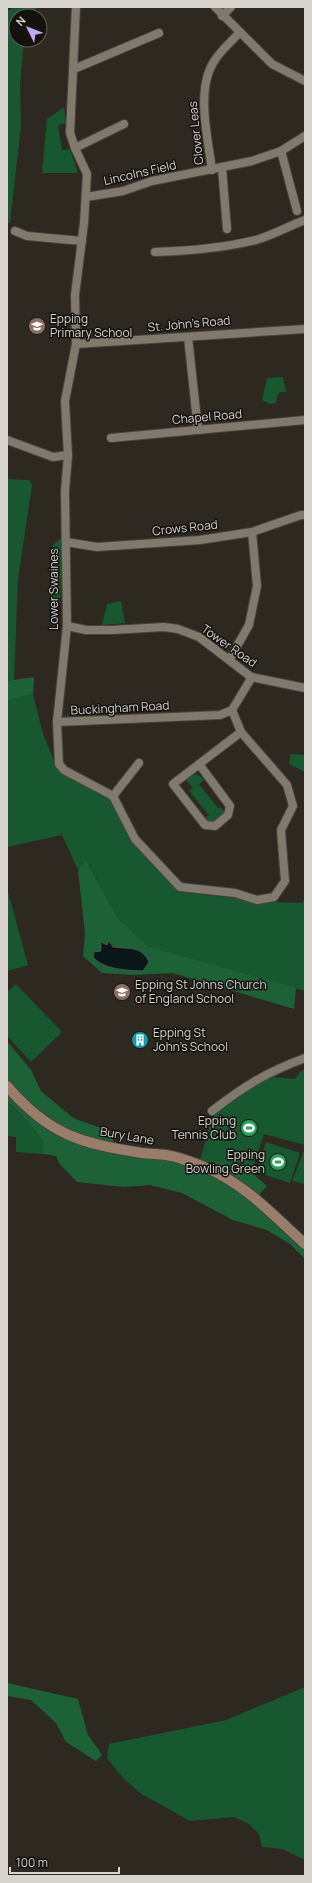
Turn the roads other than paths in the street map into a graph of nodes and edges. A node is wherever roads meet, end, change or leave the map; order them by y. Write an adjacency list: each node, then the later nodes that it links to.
1 (76, 7): 7 (street, Lower Swaines)
2 (215, 7): 4 (street)
3 (231, 7): 4 (street)
4 (222, 16): 5 (street)
5 (240, 32): 8 (street); 14 (street, Clover Leas)
6 (159, 33): 7 (street)
7 (74, 69): 11 (street, Lower Swaines)
8 (305, 81)
9 (124, 124): 11 (street)
10 (305, 136): 12 (street, Lincolns Field)
11 (75, 148): 15 (street, Lower Swaines)
12 (281, 151): 13 (street, Lincolns Field); 16 (street)
13 (222, 168): 14 (street, Lincolns Field); 18 (street)
14 (212, 170): 15 (street, Lincolns Field)
15 (86, 197): 20 (street, Lower Swaines)
16 (297, 212)
17 (305, 220): 21 (street)
18 (227, 229)
19 (15, 231): 20 (street)
20 (82, 241): 24 (street, Lower Swaines)
21 (155, 252)
22 (305, 329): 23 (street, St. John's Road)
23 (188, 337): 24 (street, St. John's Road); 26 (street)
24 (76, 344): 29 (street, Lower Swaines)
25 (305, 420): 26 (street, Chapel Road)
26 (198, 430): 27 (street, Chapel Road)
27 (111, 438)
28 (7, 440): 29 (street)
29 (68, 455): 32 (street, Lower Swaines)
30 (305, 515): 31 (street, Crows Road)
31 (252, 532): 32 (street, Crows Road); 34 (street)
32 (66, 542): 33 (street, Lower Swaines)
33 (67, 626): 34 (street, Tower Road); 38 (street, Lower Swaines)
34 (229, 660): 35 (street, Tower Road)
35 (252, 677): 36 (street, Tower Road); 37 (street)
36 (305, 688)
37 (232, 710): 38 (street, Buckingham Road); 39 (street)
38 (57, 722): 42 (street, Buckingham Road)
39 (241, 732): 41 (street); 42 (street)
40 (139, 763): 42 (street)
41 (199, 764): 41 (street)
42 (113, 796)
43 (305, 1058): 45 (street)
44 (7, 1086): 46 (main road, Bury Lane)
45 (212, 1111)
46 (305, 1244)

